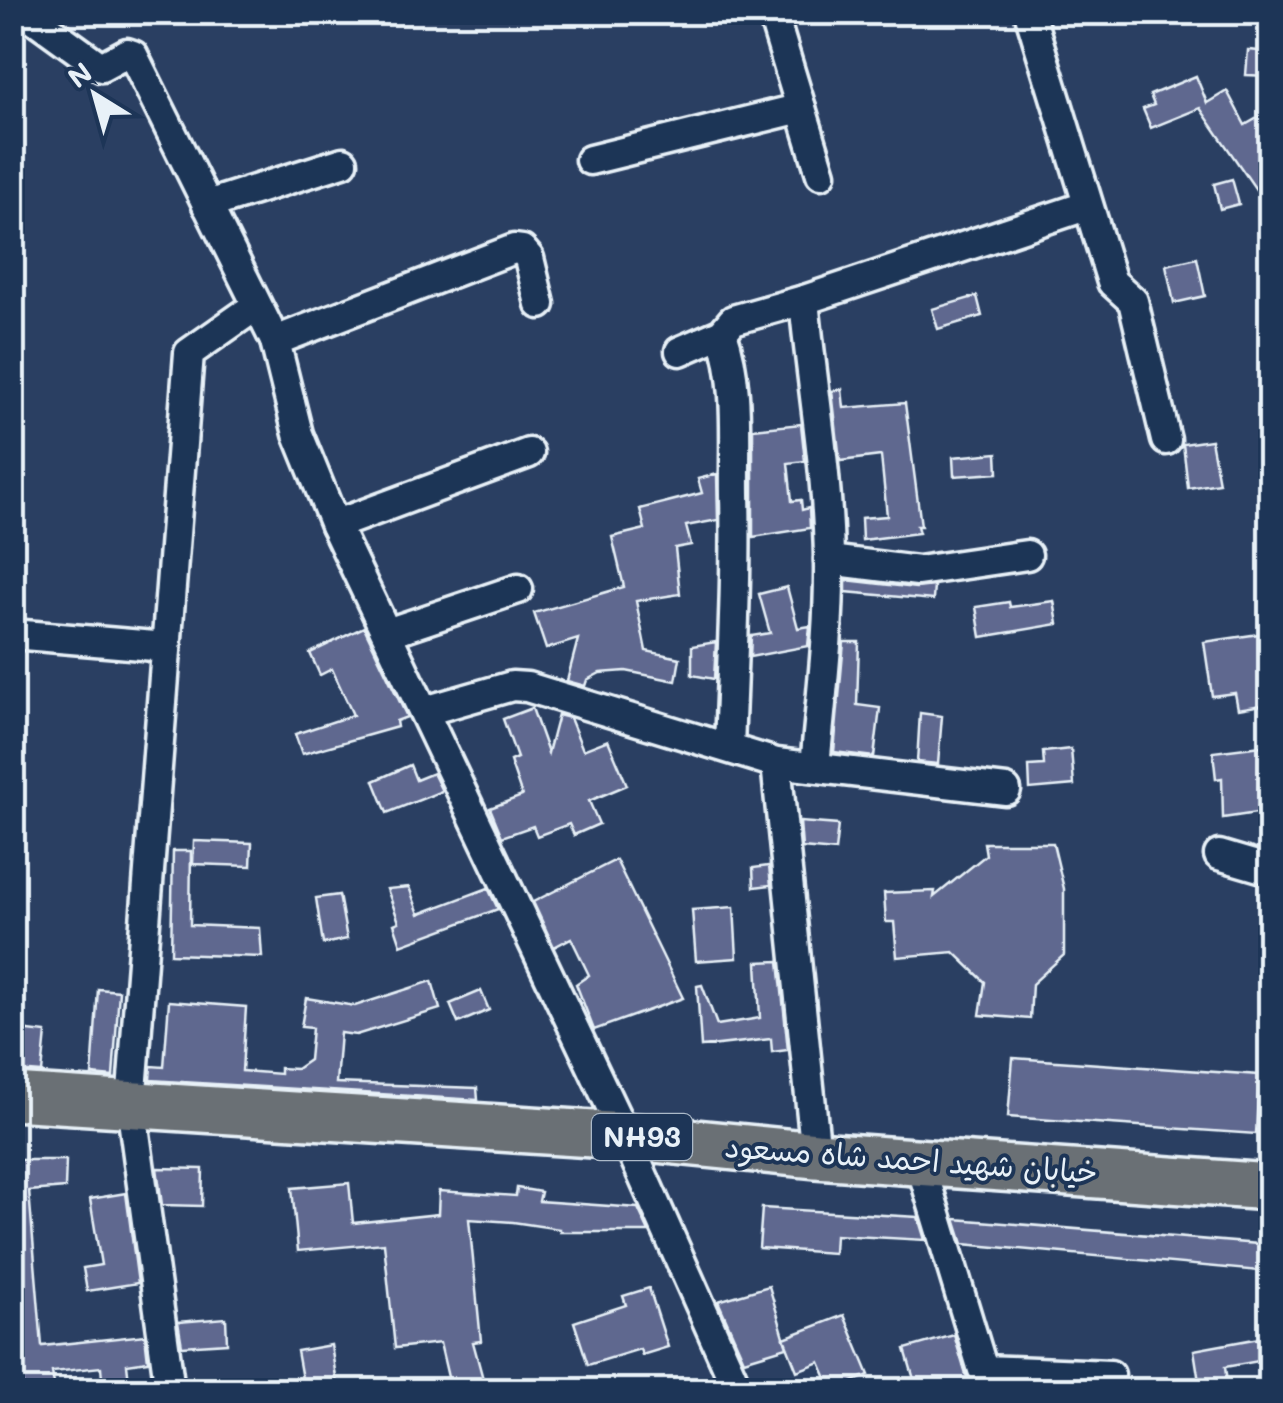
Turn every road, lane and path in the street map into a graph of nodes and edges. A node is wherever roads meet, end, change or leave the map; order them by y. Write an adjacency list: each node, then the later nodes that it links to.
1 (25, 12): 8 (street)
2 (772, 12): 4 (street)
3 (1029, 12): 9 (street)
4 (800, 108): 5 (street); 7 (street)
5 (590, 160)
6 (343, 162): 8 (street)
7 (821, 174)
8 (207, 205): 12 (street)
9 (1086, 206): 10 (street); 16 (street)
10 (804, 300): 13 (street); 20 (street)
11 (540, 304): 14 (street)
12 (256, 306): 14 (street); 24 (street)
13 (722, 333): 15 (street); 26 (street)
14 (274, 342): 18 (street)
15 (680, 351)
16 (1166, 440)
17 (529, 453): 18 (street)
18 (335, 525): 22 (street)
19 (1027, 555): 20 (street)
20 (829, 560): 28 (street)
21 (518, 589): 22 (street)
22 (387, 633): 25 (street)
23 (12, 634): 24 (street)
24 (166, 647): 33 (street)
25 (424, 712): 26 (street); 34 (street)
26 (729, 748): 27 (street)
27 (776, 763): 28 (street); 35 (street)
28 (815, 767): 29 (street)
29 (1006, 790)
30 (1220, 855): 31 (street)
31 (1270, 870)
32 (12, 1097): 33 (main road, خیابان شهید احمد شاه مسعود / NH93)
33 (130, 1104): 34 (main road, خیابان شهید احمد شاه مسعود / NH93); 39 (street)
34 (625, 1136): 35 (main road, خیابان شهید احمد شاه مسعود / NH93); 40 (street)
35 (816, 1155): 36 (main road, خیابان شهید احمد شاه مسعود / NH93)
36 (920, 1162): 37 (main road, خیابان شهید احمد شاه مسعود / NH93); 38 (street)
37 (1270, 1186)
38 (1110, 1375)
39 (170, 1390)
40 (738, 1390)

